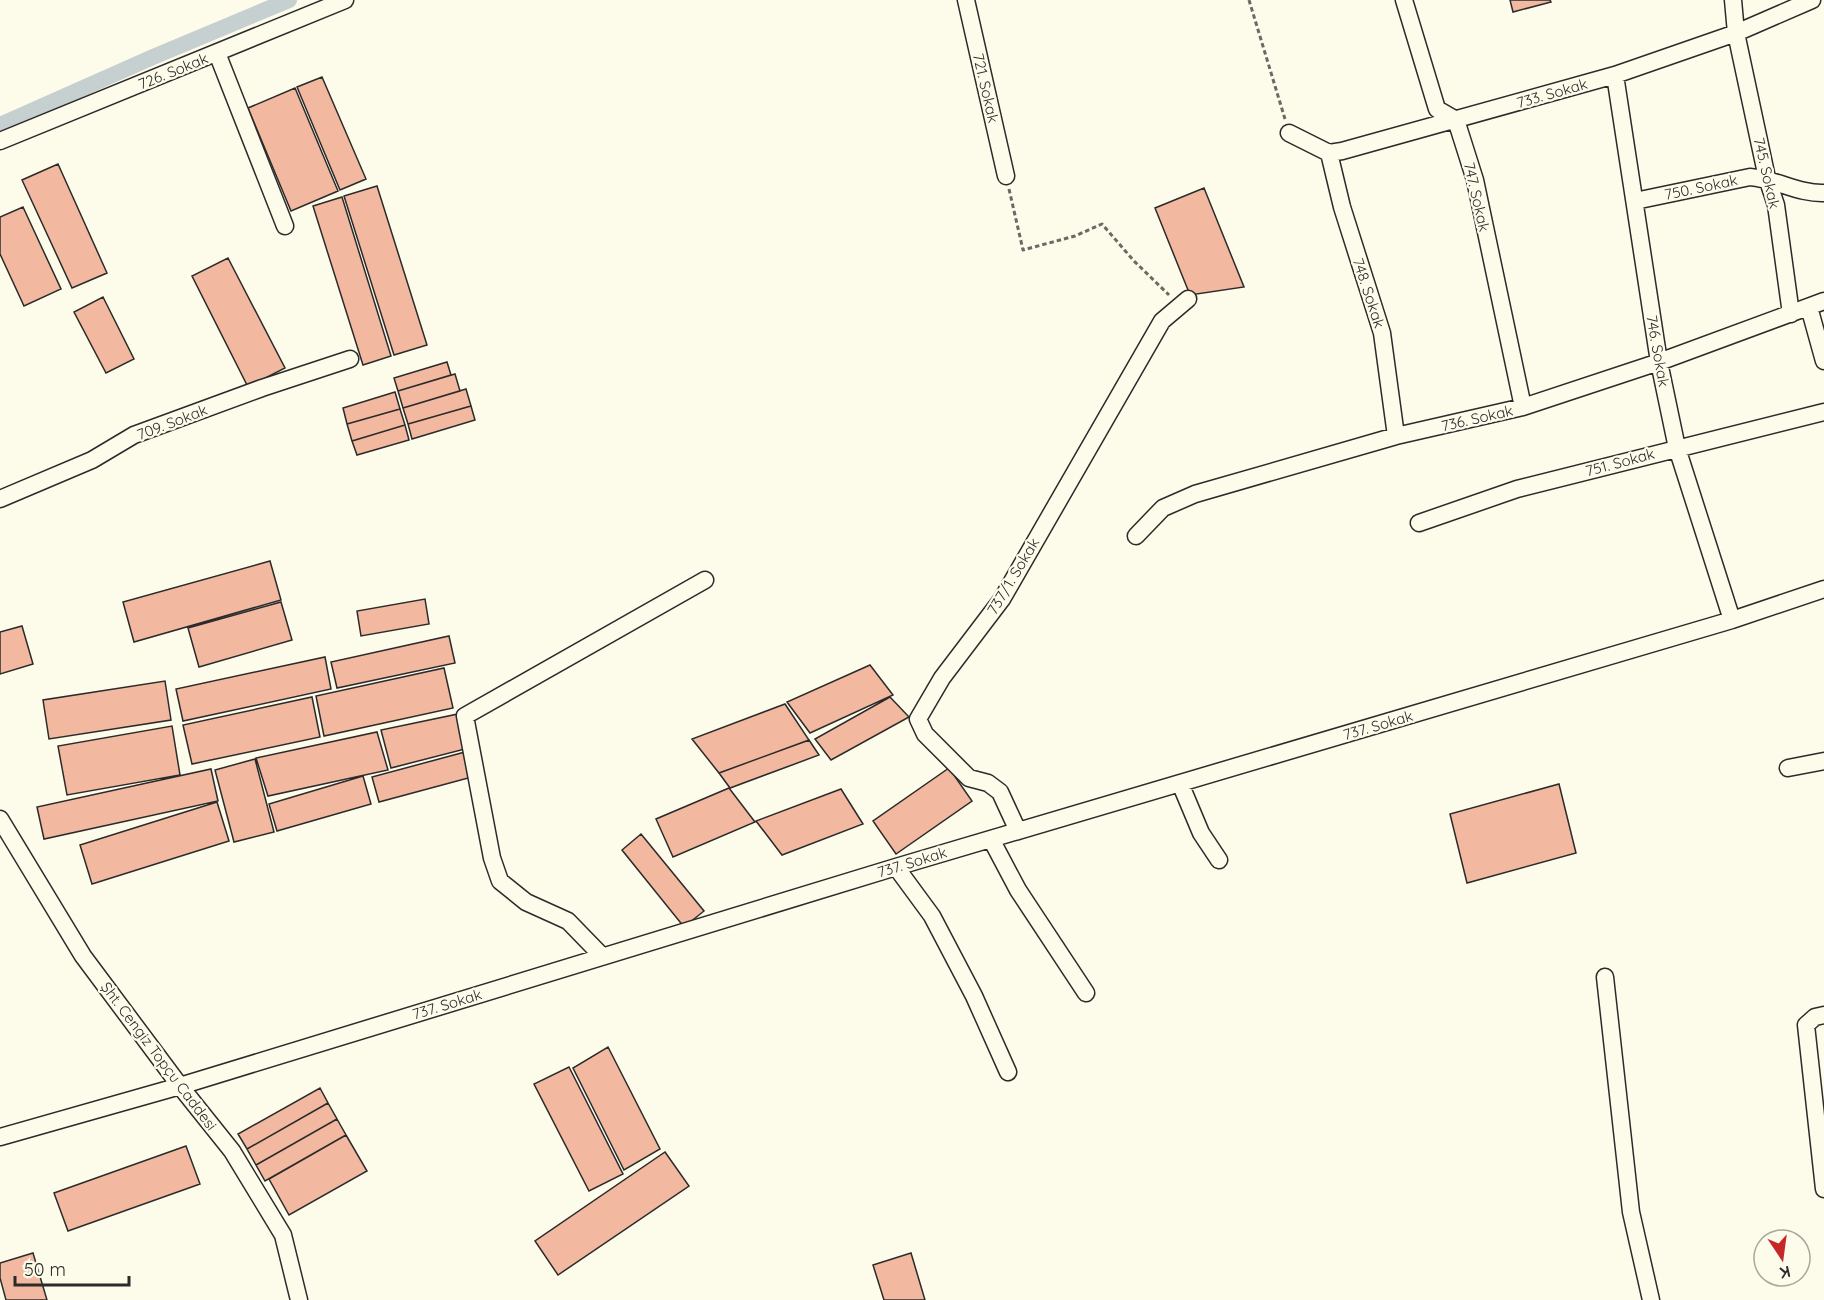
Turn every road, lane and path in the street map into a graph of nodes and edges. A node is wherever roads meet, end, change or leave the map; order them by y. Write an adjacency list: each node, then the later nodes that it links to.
1 (345, 0): 8 (street, 726. Sokak)
2 (966, 0): 14 (street, 721. Sokak)
3 (1249, 0): 11 (path)
4 (1404, 0): 10 (street)
5 (1733, 0): 7 (street, 745. Sokak)
6 (1812, 0): 7 (street, 733. Sokak)
7 (1736, 33): 9 (street, 733. Sokak); 15 (street, 745. Sokak)
8 (217, 53): 12 (street, 726. Sokak); 18 (street)
9 (1616, 75): 10 (street, 733. Sokak); 17 (street, 746. Sokak)
10 (1456, 120): 13 (street, 733. Sokak); 25 (street, 747. Sokak)
11 (1289, 133): 13 (street)
12 (0, 141)
13 (1329, 153): 27 (street, 748. Sokak)
14 (1006, 176): 19 (path)
15 (1767, 178): 16 (street); 17 (street, 750. Sokak); 21 (street, 745. Sokak)
16 (1824, 193)
17 (1635, 201): 24 (street, 746. Sokak)
18 (285, 226)
19 (1184, 302): 39 (street, 737/1. Sokak)
20 (1817, 304): 21 (street, 736. Sokak); 23 (street)
21 (1791, 314): 24 (street, 736. Sokak)
22 (350, 359): 29 (street, 709. Sokak)
23 (1824, 361)
24 (1659, 362): 25 (street, 736. Sokak); 28 (street, 746. Sokak)
25 (1523, 407): 27 (street, 736. Sokak)
26 (1824, 412): 28 (street, 751. Sokak)
27 (1396, 436): 31 (street, 736. Sokak)
28 (1677, 448): 30 (street, 751. Sokak); 34 (street, 746. Sokak)
29 (0, 499)
30 (1419, 523)
31 (1136, 536)
32 (705, 580): 43 (street)
33 (1824, 588): 34 (street, 737. Sokak)
34 (1732, 621): 37 (street, 737. Sokak)
35 (1824, 761): 36 (street)
36 (1788, 768)
37 (1180, 783): 39 (street, 737. Sokak); 41 (street)
38 (0, 819): 48 (street, Şht. Cengiz Topçu Caddesi)
39 (1018, 831): 40 (street, 737. Sokak)
40 (991, 839): 42 (street, 737. Sokak); 45 (street)
41 (1219, 860)
42 (896, 867): 43 (street, 737. Sokak); 47 (street)
43 (602, 956): 48 (street, 737. Sokak)
44 (1605, 977): 52 (street)
45 (1086, 993)
46 (1819, 1016): 50 (street)
47 (1008, 1072)
48 (180, 1086): 49 (street, 737. Sokak); 51 (street, Şht. Cengiz Topçu Caddesi)
49 (0, 1137)
50 (1824, 1189)
51 (299, 1300)
52 (1651, 1300)

